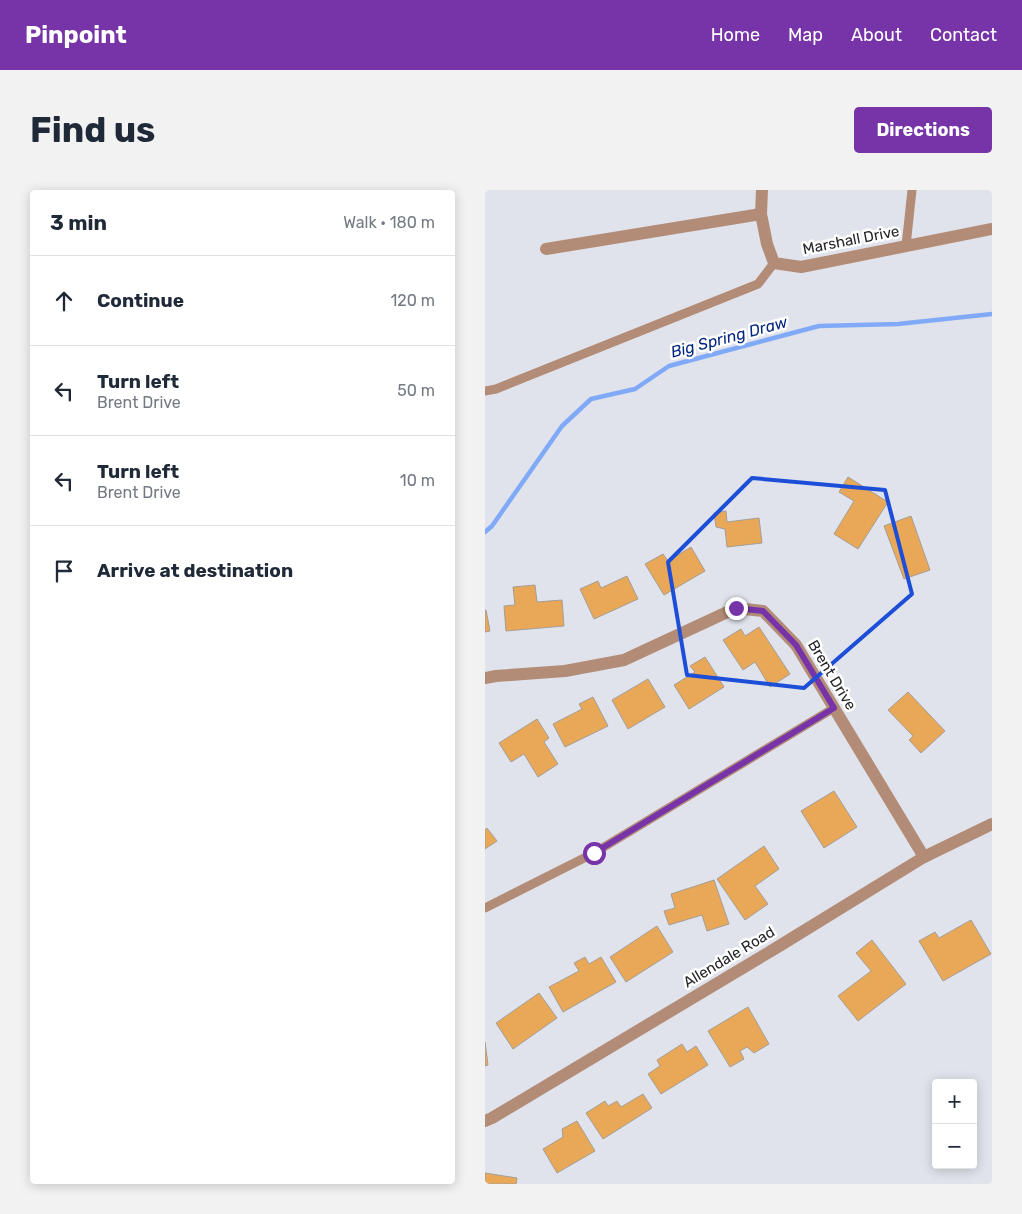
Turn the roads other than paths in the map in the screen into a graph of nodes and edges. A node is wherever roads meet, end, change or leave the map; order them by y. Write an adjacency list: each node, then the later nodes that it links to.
1 (762, 190): 3 (street)
2 (912, 190): 5 (lane)
3 (761, 214): 6 (street); 7 (street)
4 (992, 229): 5 (street, Marshall Drive)
5 (906, 246): 7 (street, Marshall Drive)
6 (546, 249)
7 (774, 263): 8 (lane)
8 (485, 391)
9 (485, 678): 10 (street, Brent Drive)
10 (834, 708): 12 (street, Brent Drive); 13 (lane)
11 (992, 824): 12 (street, Allendale Road)
12 (924, 857): 14 (street, Allendale Road)
13 (485, 908)
14 (485, 1121)

